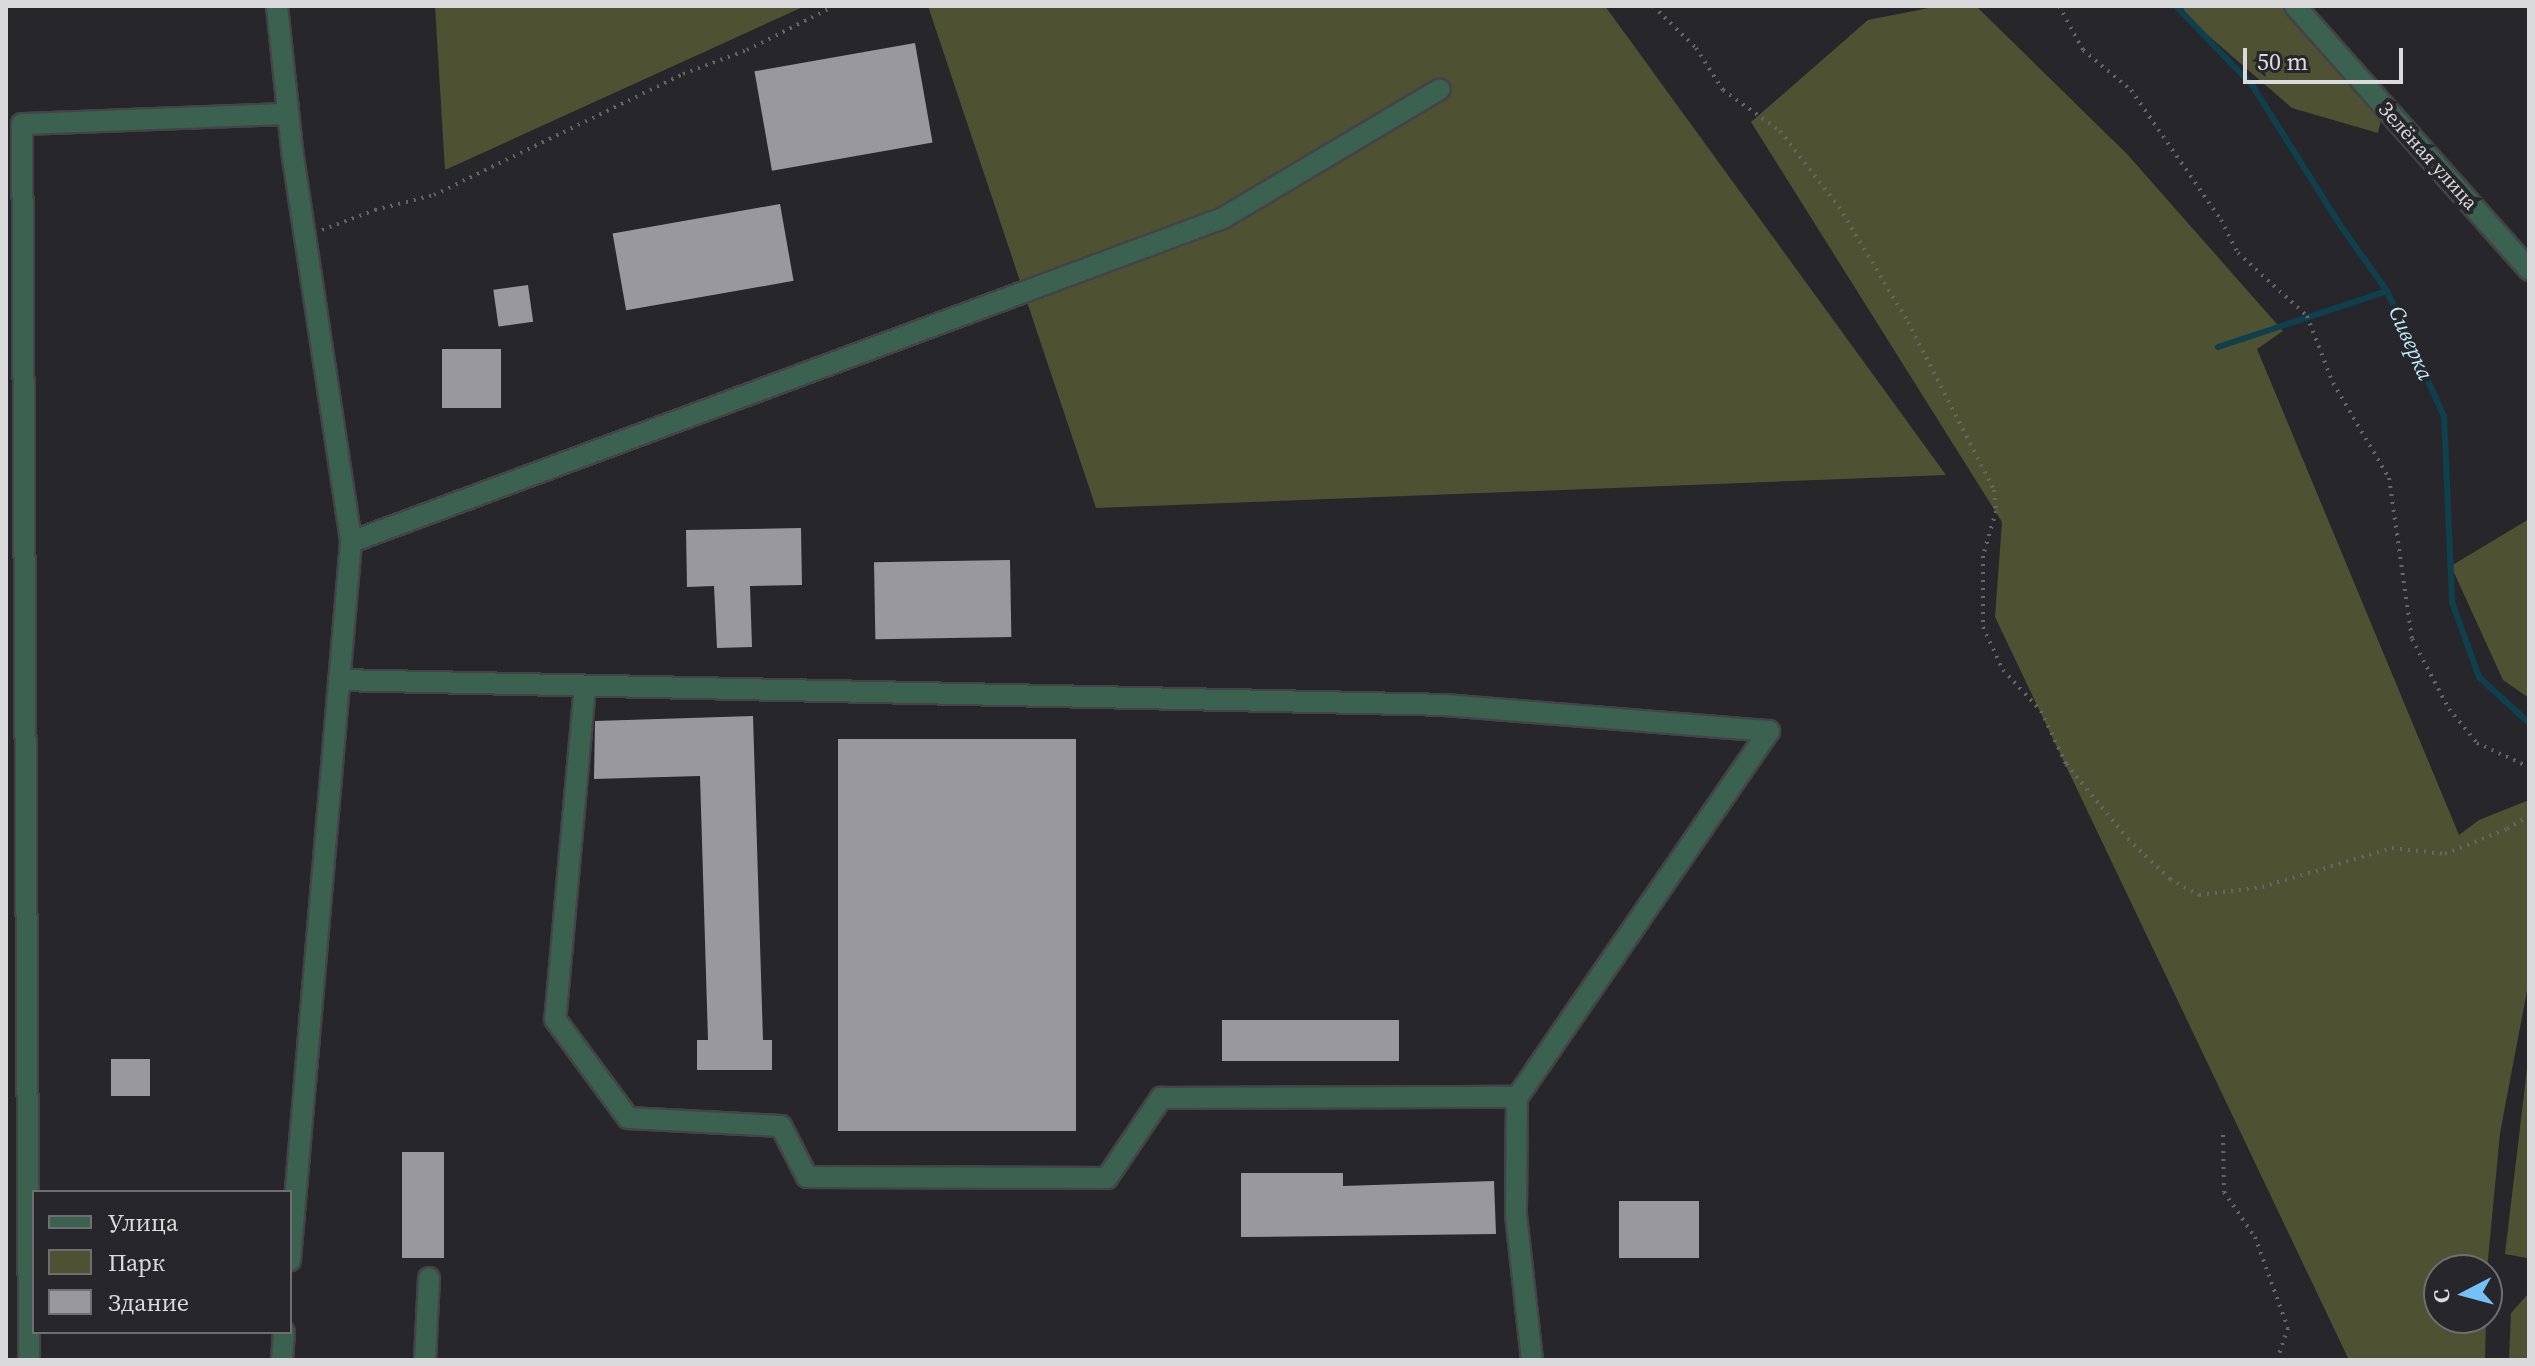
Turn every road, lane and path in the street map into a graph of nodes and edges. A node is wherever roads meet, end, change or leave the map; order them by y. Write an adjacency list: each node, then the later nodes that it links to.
1 (277, 6): 7 (street)
2 (834, 6): 9 (path)
3 (1653, 6): 15 (path)
4 (2059, 6): 14 (path)
5 (2295, 6): 10 (street, Зелёная улица)
6 (1440, 89): 11 (street)
7 (288, 114): 8 (street); 9 (street)
8 (14, 124): 21 (street)
9 (305, 237): 11 (street)
10 (2529, 270)
11 (351, 542): 12 (street)
12 (339, 680): 13 (street); 18 (street)
13 (585, 686): 16 (street); 16 (street)
14 (2529, 767)
15 (2529, 816)
16 (1517, 1097): 24 (street)
17 (2223, 1135): 25 (path)
18 (292, 1236)
19 (429, 1278): 23 (street)
20 (284, 1334): 22 (street)
21 (29, 1360)
22 (282, 1360)
23 (425, 1360)
24 (1532, 1360)
25 (2277, 1360)

